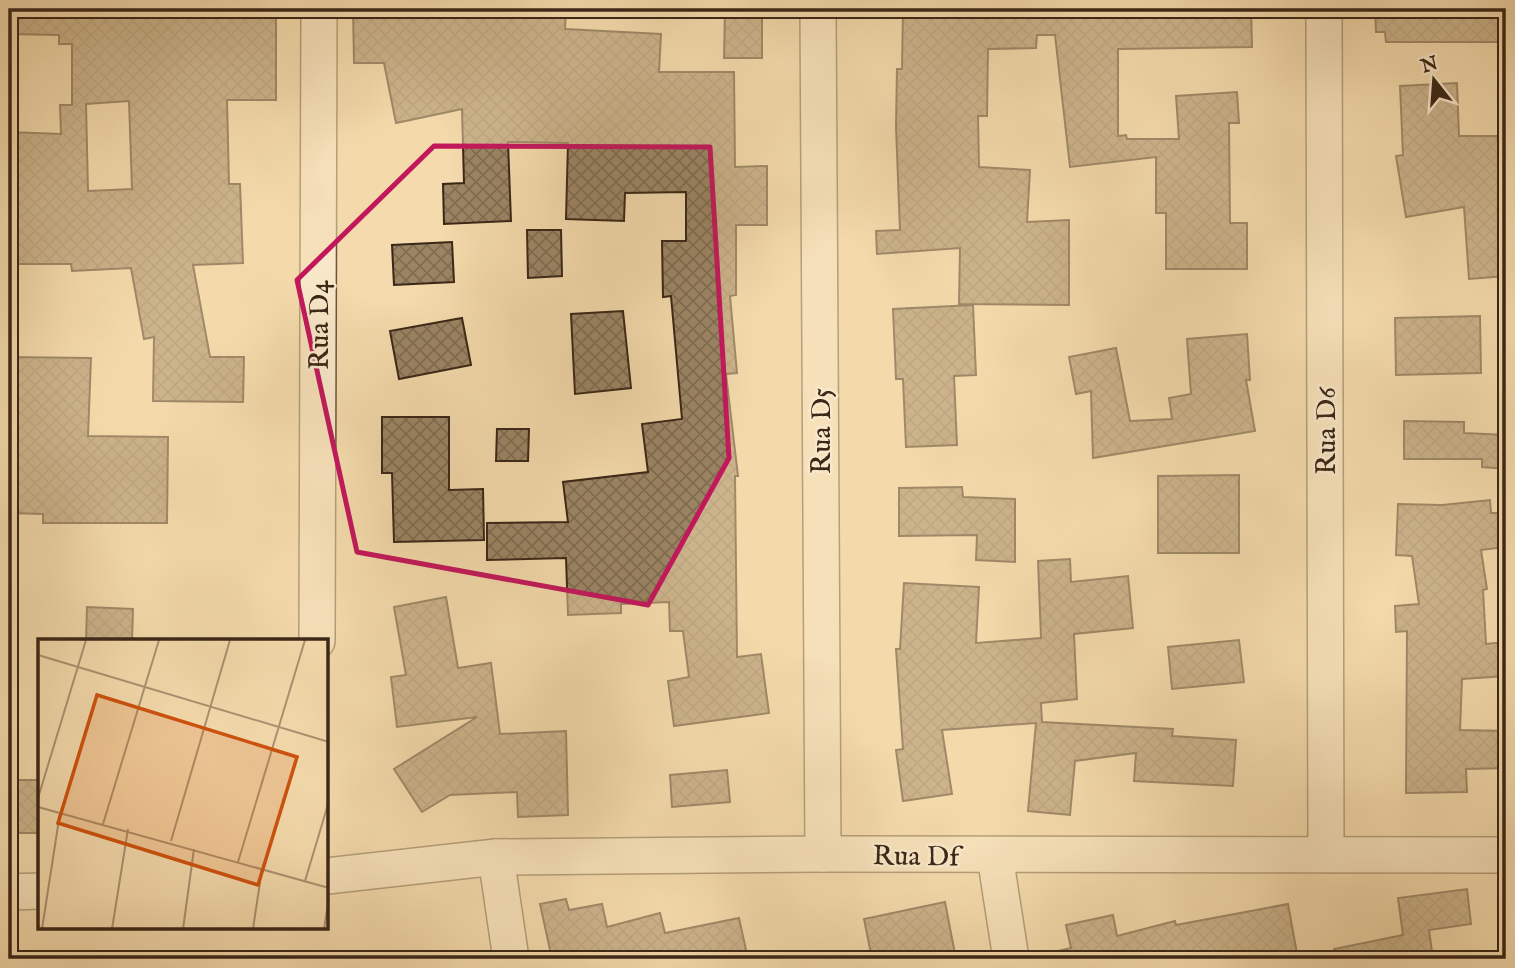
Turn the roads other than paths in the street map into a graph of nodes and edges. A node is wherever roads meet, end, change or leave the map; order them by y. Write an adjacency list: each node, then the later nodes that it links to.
1 (319, 9): 4 (street, Rua D4)
2 (818, 9): 5 (street, Rua D5)
3 (1324, 9): 6 (street, Rua D6)
4 (317, 639)
5 (823, 854): 8 (street, Rua Df); 9 (street, Rua Df)
6 (1326, 854): 7 (street, Rua Df); 8 (street, Rua Df)
7 (1506, 855)
8 (995, 856): 14 (street)
9 (496, 857): 10 (street, Rua Df); 13 (street)
10 (329, 876)
11 (38, 891): 12 (street)
12 (9, 892)
13 (511, 959)
14 (1011, 959)

